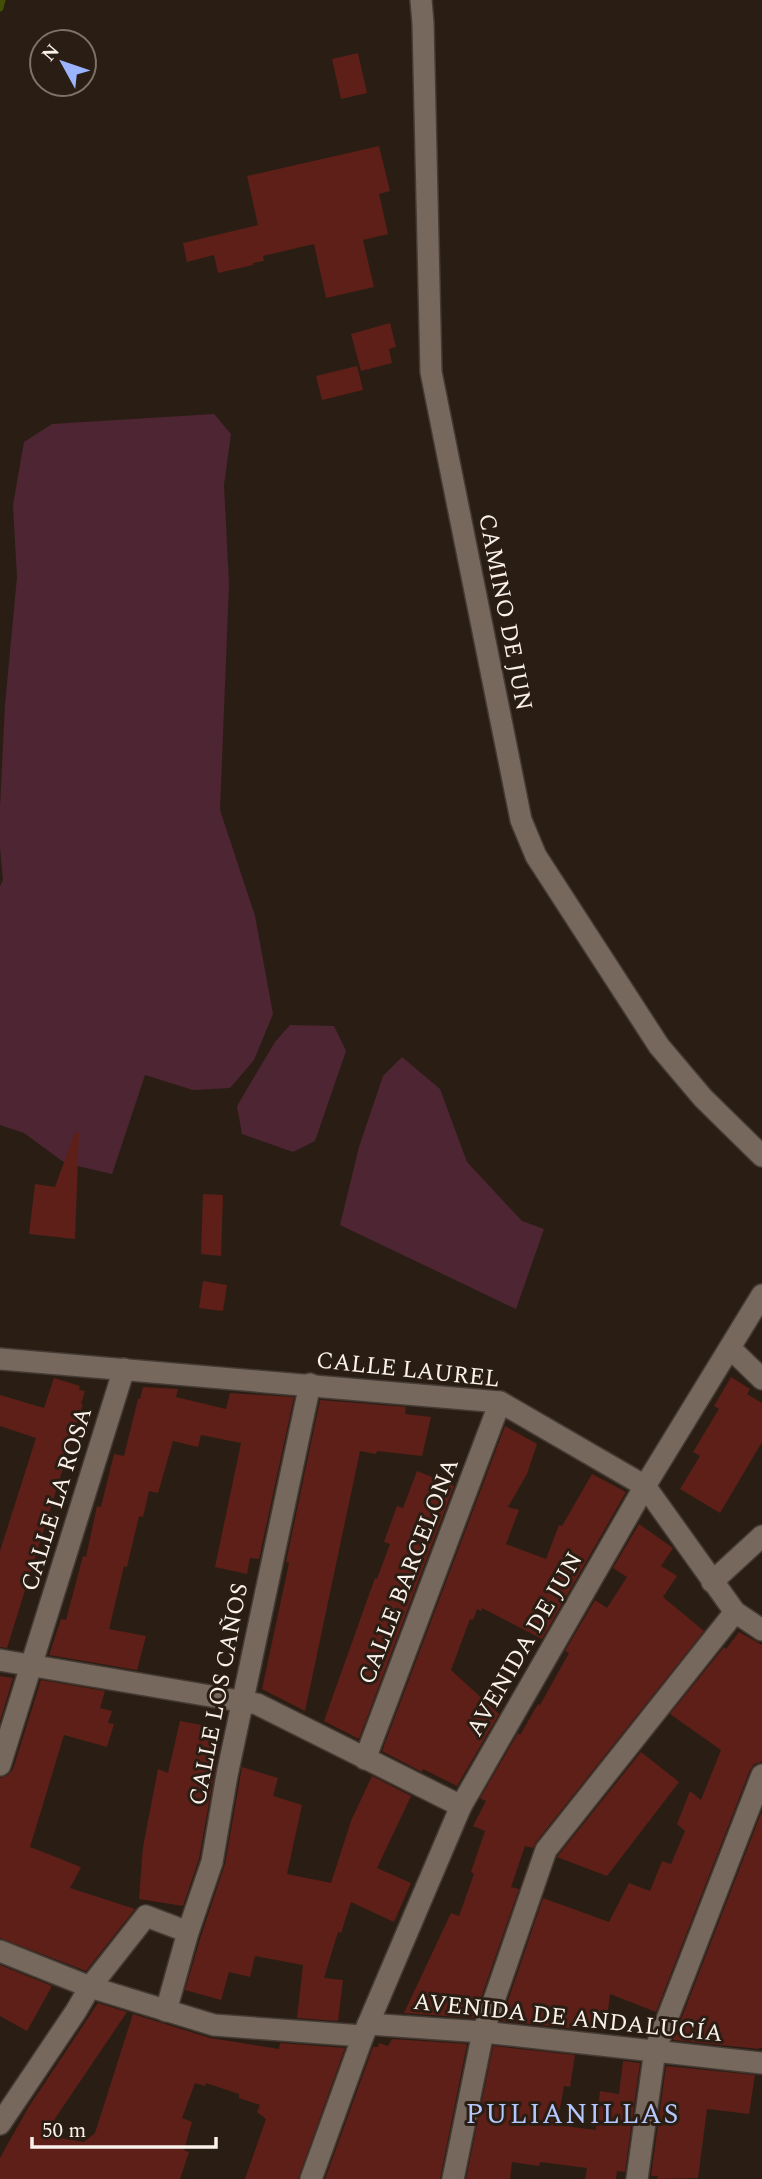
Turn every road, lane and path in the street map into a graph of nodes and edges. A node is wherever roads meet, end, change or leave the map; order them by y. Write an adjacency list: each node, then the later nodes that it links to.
1 (421, 0): 2 (street, CAMINO DE JUN)
2 (762, 1156)
3 (762, 1295): 4 (street, AVENIDA DE JUN)
4 (730, 1348): 7 (street); 10 (street, AVENIDA DE JUN)
5 (0, 1359): 6 (street, CALLE LAUREL)
6 (124, 1369): 8 (street, CALLE LAUREL); 16 (street, CALLE LA ROSA)
7 (762, 1379)
8 (310, 1384): 9 (street, CALLE LAUREL); 17 (street, CALLE LOS CAÑOS)
9 (500, 1402): 10 (street, CALLE LAUREL); 18 (street, CALLE BARCELONA)
10 (645, 1486): 12 (street, CALLE LAUREL); 21 (street, AVENIDA DE JUN)
11 (762, 1536): 12 (street)
12 (712, 1582): 13 (street, CALLE LAUREL)
13 (735, 1612): 14 (street, CALLE LAUREL); 27 (street)
14 (762, 1630)
15 (0, 1660): 16 (street)
16 (32, 1666): 17 (street); 19 (street, CALLE LA ROSA)
17 (242, 1703): 18 (street); 22 (street, CALLE LOS CAÑOS)
18 (365, 1759): 21 (street)
19 (0, 1765)
20 (762, 1775): 28 (street)
21 (461, 1806): 26 (street, AVENIDA DE JUN)
22 (188, 1932): 24 (street); 25 (street, CALLE LOS CAÑOS)
23 (0, 1951): 24 (street, AVENIDA DE ANDALUCÍA)
24 (90, 1987): 25 (street, AVENIDA DE ANDALUCÍA); 30 (street)
25 (166, 2011): 26 (street, AVENIDA DE ANDALUCÍA)
26 (365, 2030): 27 (street, AVENIDA DE ANDALUCÍA); 31 (street, AVENIDA DE JUN)
27 (483, 2032): 28 (street, AVENIDA DE ANDALUCÍA); 32 (street)
28 (655, 2050): 29 (street, AVENIDA DE ANDALUCÍA); 33 (street)
29 (762, 2063)
30 (0, 2124)
31 (311, 2179)
32 (453, 2179)
33 (637, 2179)

